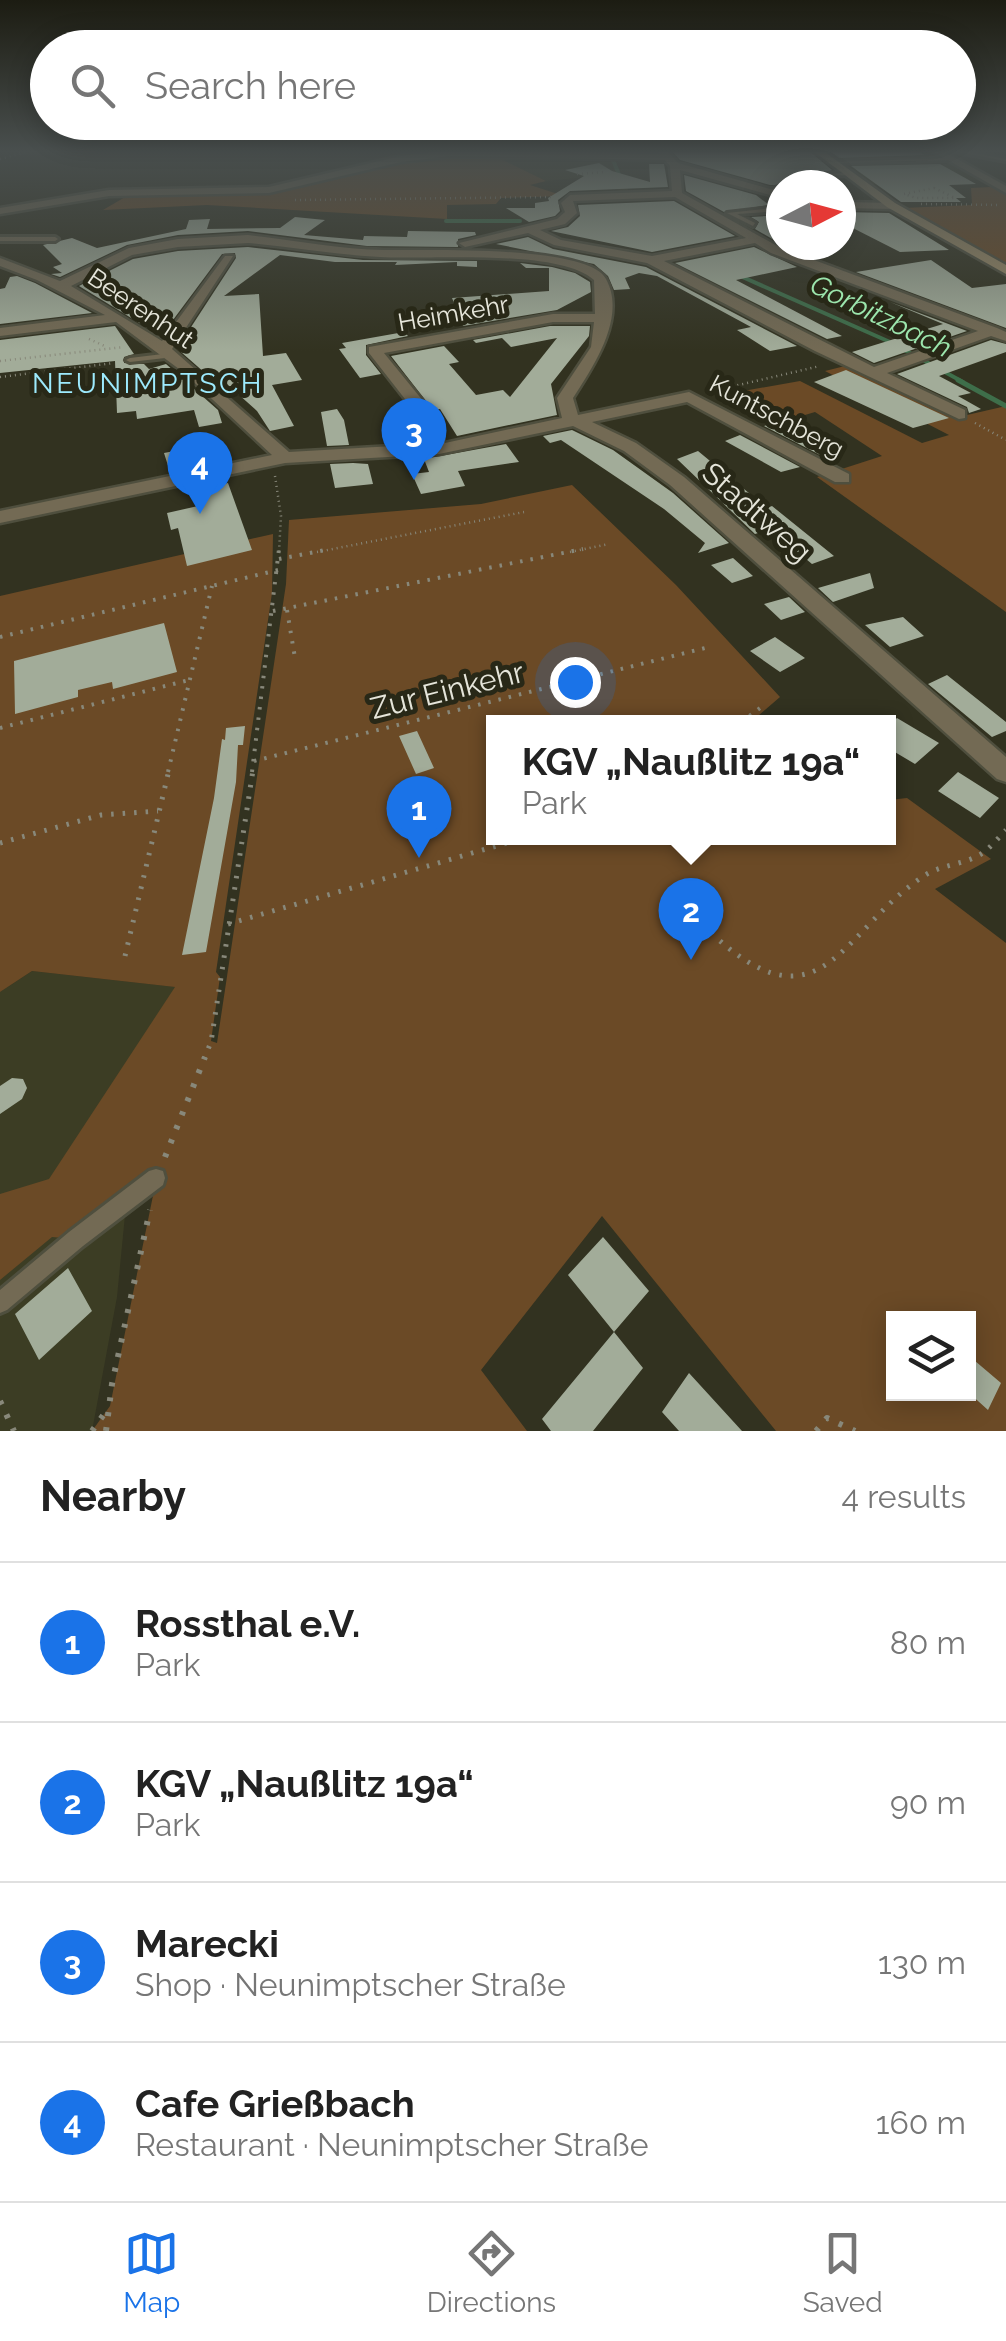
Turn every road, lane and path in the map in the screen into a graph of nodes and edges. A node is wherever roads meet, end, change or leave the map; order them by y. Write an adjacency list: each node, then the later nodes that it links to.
1 (566, 217): 6 (street)
2 (715, 217): 9 (street)
3 (736, 217): 5 (lane)
4 (911, 217): 14 (main road)
5 (753, 224)
6 (533, 231): 10 (street); 12 (street)
7 (0, 239): 8 (lane)
8 (55, 239)
9 (754, 240): 12 (street); 19 (street)
10 (447, 252): 15 (street); 17 (street)
11 (229, 259): 22 (street)
12 (651, 260): 26 (street)
13 (0, 262): 15 (street, Beerenhut)
14 (1006, 270)
15 (62, 285): 16 (street, Beerenhut)
16 (118, 318): 18 (street); 22 (street, Beerenhut)
17 (600, 318): 30 (street); 32 (street, Heimkehr)
18 (0, 332)
19 (1001, 334): 26 (street)
20 (82, 339): 21 (path)
21 (108, 349): 22 (path); 24 (path)
22 (164, 349): 23 (lane); 33 (street, Beerenhut)
23 (130, 360): 27 (path)
24 (0, 361)
25 (822, 366): 28 (path)
26 (877, 371): 29 (street)
27 (0, 377)
28 (689, 397): 30 (street, Kuntschberg); 34 (street, Kuntschberg)
29 (959, 414): 31 (path)
30 (572, 419): 32 (street, Kuntschberg); 51 (street, Stadtweg)
31 (1006, 440)
32 (439, 448): 33 (street, Kuntschberg)
33 (279, 460): 36 (street, Kuntschberg); 38 (path)
34 (842, 478)
35 (524, 512): 38 (path)
36 (0, 517)
37 (610, 544): 41 (path)
38 (279, 558): 39 (path)
39 (278, 570): 40 (path); 42 (path)
40 (212, 586): 43 (path); 46 (path)
41 (287, 610): 42 (path); 45 (path)
42 (273, 611): 50 (path)
43 (0, 637)
44 (709, 647): 50 (path, Zur Einkehr)
45 (295, 658)
46 (189, 680): 49 (path); 52 (path)
47 (760, 708): 48 (path)
48 (750, 715)
49 (0, 728)
50 (254, 760): 56 (path)
51 (1006, 772)
52 (158, 810): 54 (path); 58 (path)
53 (1006, 830): 57 (path)
54 (0, 844)
55 (500, 845): 56 (path)
56 (228, 924): 59 (path)
57 (720, 941)
58 (124, 956)
59 (156, 1178): 60 (lane); 62 (path)
60 (0, 1304)
61 (0, 1401): 63 (path)
62 (110, 1406): 64 (path); 65 (path)
63 (14, 1431)
64 (92, 1431)
65 (106, 1431)
66 (816, 1431): 67 (path)
67 (855, 1431)

